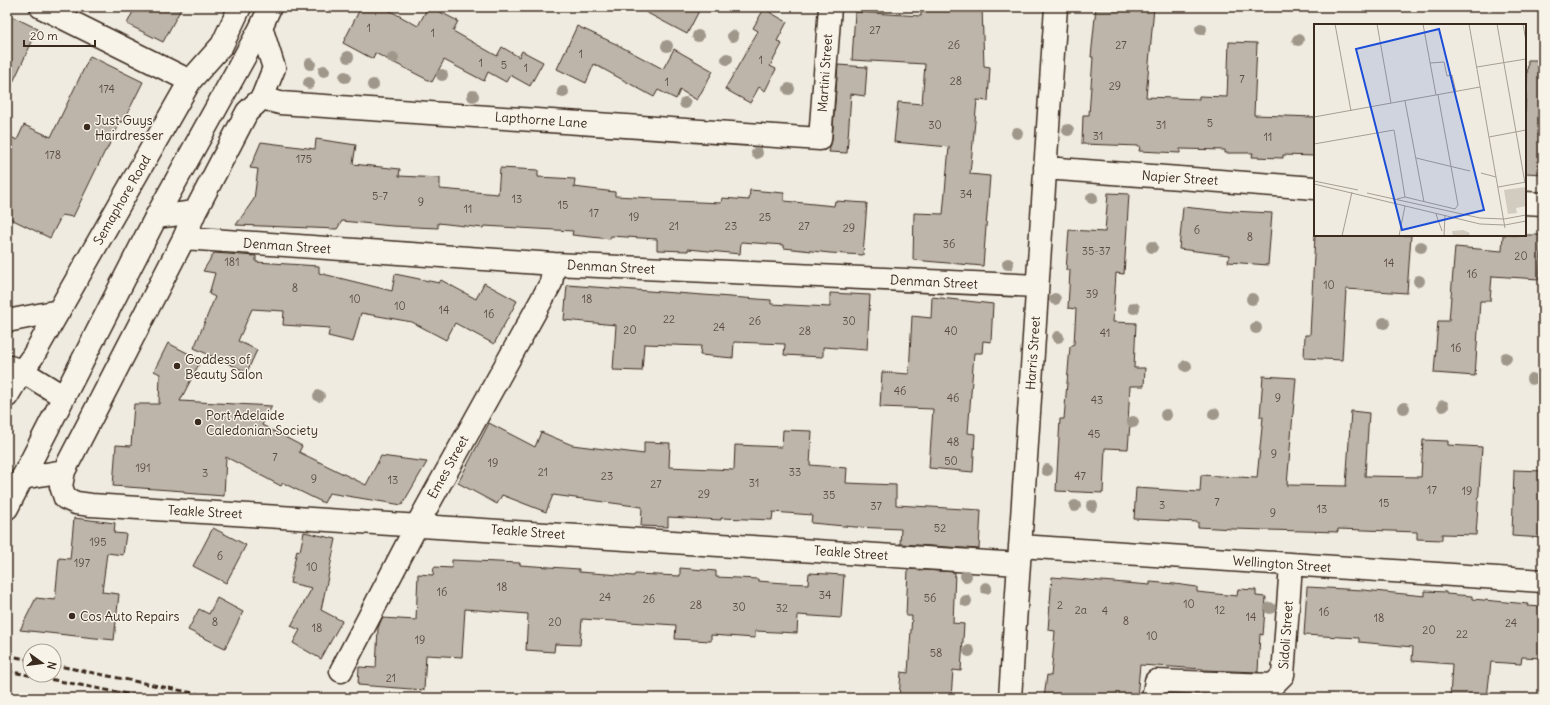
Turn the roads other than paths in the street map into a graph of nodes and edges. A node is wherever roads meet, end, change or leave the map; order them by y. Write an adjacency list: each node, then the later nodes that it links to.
1 (41, 7): 7 (street)
2 (240, 7): 7 (street, Semaphore Road)
3 (270, 7): 6 (street)
4 (830, 7): 9 (street, Martini Street)
5 (1056, 7): 10 (street, Harris Street)
6 (261, 27): 8 (street); 15 (street)
7 (190, 80): 19 (street, Semaphore Road)
8 (262, 98): 9 (street, Lapthorne Lane); 14 (street)
9 (820, 139)
10 (1045, 168): 11 (street, Napier Street); 18 (street, Harris Street)
11 (1314, 188)
12 (1526, 203): 13 (street)
13 (1543, 204)
14 (195, 212): 15 (street); 16 (street)
15 (156, 217): 22 (street)
16 (184, 238): 17 (street, Denman Street); 23 (street)
17 (554, 264): 18 (street, Denman Street); 26 (street, Emes Street)
18 (1037, 286): 27 (street, Harris Street)
19 (59, 311): 20 (street); 21 (street, Semaphore Road)
20 (7, 321)
21 (11, 380): 22 (street)
22 (64, 397): 24 (street)
23 (64, 471): 24 (street); 26 (street, Teakle Street)
24 (22, 478): 25 (street)
25 (7, 508)
26 (416, 525): 27 (street, Teakle Street); 30 (street, Emes Street)
27 (1020, 555): 28 (street, Wellington Street); 31 (street, Harris Street)
28 (1291, 565): 29 (street, Wellington Street); 32 (street, Sidoli Street)
29 (1543, 581)
30 (341, 670)
31 (1010, 698)
32 (1153, 698)

